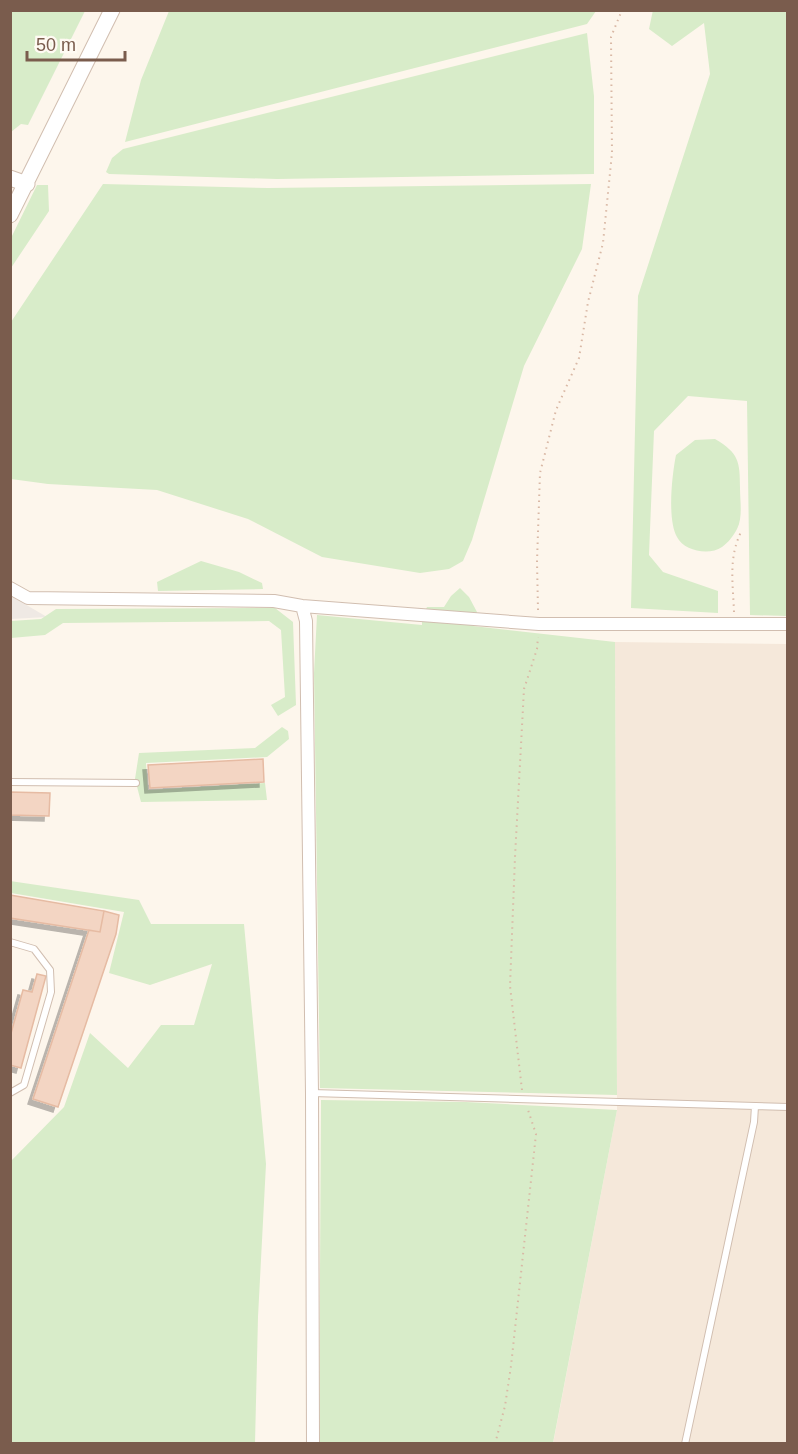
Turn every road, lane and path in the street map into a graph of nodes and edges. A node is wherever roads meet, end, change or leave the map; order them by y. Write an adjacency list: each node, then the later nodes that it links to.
1 (112, 10): 4 (street)
2 (622, 10): 9 (path)
3 (10, 178): 4 (street)
4 (27, 184): 5 (street)
5 (10, 215)
6 (742, 530): 10 (path)
7 (10, 588): 8 (street)
8 (302, 606): 9 (street); 16 (street)
9 (539, 624): 10 (street); 17 (path)
10 (735, 624): 11 (street)
11 (788, 624)
12 (10, 782): 13 (lane)
13 (136, 783)
14 (10, 942): 15 (lane)
15 (10, 1093)
16 (312, 1093): 17 (lane); 20 (street)
17 (523, 1099): 18 (lane); 21 (path)
18 (755, 1106): 19 (lane); 22 (lane)
19 (788, 1107)
20 (313, 1443)
21 (495, 1443)
22 (685, 1443)

